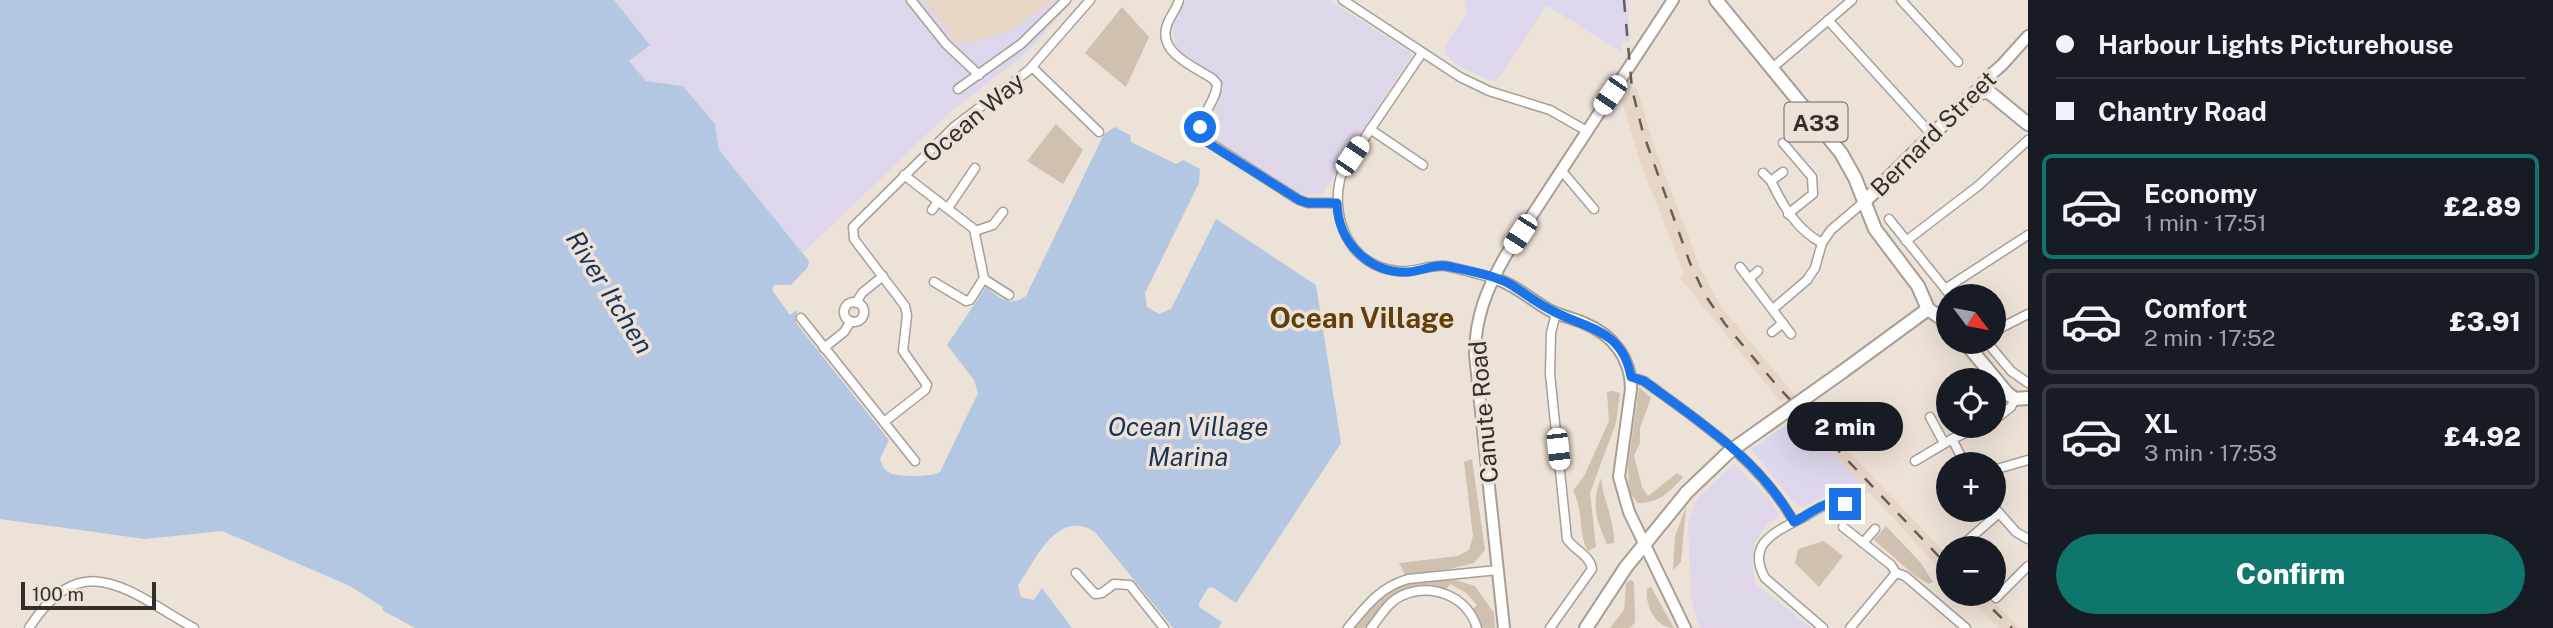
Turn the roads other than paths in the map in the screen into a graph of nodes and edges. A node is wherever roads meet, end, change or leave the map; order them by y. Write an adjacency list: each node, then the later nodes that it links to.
1 (911, 0): 17 (street)
2 (1066, 0): 17 (street)
3 (1090, 0): 16 (street, Ocean Way)
4 (1179, 0): 37 (street)
5 (1343, 0): 12 (street)
6 (1673, 0): 23 (main road, Canute Road)
7 (1716, 0): 36 (main road, A33)
8 (1852, 0): 10 (street)
9 (1901, 0): 13 (street)
10 (1828, 20): 14 (street); 25 (street)
11 (2028, 36): 15 (main road, Bernard Street)
12 (1422, 53): 22 (street); 23 (street)
13 (1958, 62)
14 (1778, 63)
15 (2002, 65): 19 (main road, Bernard Street); 20 (main road, Bernard Street)
16 (1032, 67): 24 (street); 33 (street, Ocean Way)
17 (979, 75): 18 (street)
18 (958, 89)
19 (1975, 93): 20 (main road); 25 (main road, Bernard Street)
20 (1993, 94): 21 (main road)
21 (2028, 124)
22 (1370, 129): 28 (street); 37 (street)
23 (1585, 130): 30 (main road, Canute Road)
24 (1098, 132)
25 (1933, 136): 36 (main road, Bernard Street)
26 (2028, 140): 46 (street)
27 (1783, 143): 42 (street)
28 (1423, 165)
29 (975, 169): 38 (street)
30 (1561, 170): 39 (street); 51 (main road, Canute Road)
31 (1783, 172): 34 (street)
32 (1763, 173): 34 (street)
33 (904, 175): 35 (street); 50 (street, Ocean Way)
34 (1771, 181): 42 (street)
35 (938, 201): 38 (street); 40 (street)
36 (1865, 201): 47 (street); 60 (main road, A33)
37 (1337, 203): 51 (street)
38 (948, 208): 44 (street)
39 (1594, 209)
40 (932, 210)
41 (1003, 212): 44 (street)
42 (1788, 214): 47 (street)
43 (1889, 219): 46 (street)
44 (975, 231): 52 (street)
45 (2028, 235): 56 (street)
46 (1906, 241): 55 (street)
47 (1822, 243): 59 (street)
48 (1740, 267): 53 (street)
49 (1758, 271): 53 (street)
50 (883, 276): 58 (street); 78 (street)
51 (1493, 278): 61 (main road); 97 (main road, Canute Road)
52 (984, 279): 54 (street); 57 (street)
53 (1749, 279): 59 (street)
54 (934, 282)
55 (1941, 284)
56 (1959, 284)
57 (1009, 296)
58 (856, 303): 65 (street); 65 (street)
59 (1773, 309): 66 (street)
60 (1928, 309): 63 (main road, A33); 94 (main road, bridge)
61 (1556, 313): 73 (main road); 108 (street)
62 (2028, 314): 67 (street)
63 (1936, 315)
64 (801, 318): 70 (street)
65 (850, 321): 70 (street)
66 (1783, 323): 68 (street); 69 (street)
67 (2006, 325)
68 (1772, 332)
69 (1791, 334)
70 (824, 348): 78 (street)
71 (1975, 354): 75 (main road)
72 (1997, 354): 74 (street)
73 (1631, 377): 88 (street); 94 (main road)
74 (2028, 383)
75 (2022, 399): 76 (street)
76 (2006, 411)
77 (1930, 417): 80 (street)
78 (884, 422): 83 (street)
79 (1955, 438): 80 (street)
80 (1948, 441): 81 (street); 84 (street)
81 (1956, 452)
82 (2028, 460): 85 (street)
83 (915, 461)
84 (1915, 461)
85 (2006, 466)
86 (1845, 504): 88 (street)
87 (2006, 521): 93 (street)
88 (1794, 522): 111 (street)
89 (1984, 522): 92 (street)
90 (1843, 527): 95 (street)
91 (1875, 529): 95 (street)
92 (1971, 536)
93 (2028, 539)
94 (1645, 543): 109 (main road); 110 (main road)
95 (1863, 543): 99 (street)
96 (2028, 566): 100 (street)
97 (1499, 570): 104 (street); 107 (main road, Canute Road)
98 (1076, 573): 103 (street)
99 (1896, 573): 112 (street); 113 (street)
100 (2006, 588)
101 (29, 628): 102 (street)
102 (194, 628)
103 (1164, 628)
104 (1348, 628)
105 (1371, 628): 106 (street)
106 (1477, 628)
107 (1504, 628)
108 (1550, 628)
109 (1586, 628)
110 (1685, 628)
111 (1823, 628)
112 (1850, 628)
113 (1966, 628)

